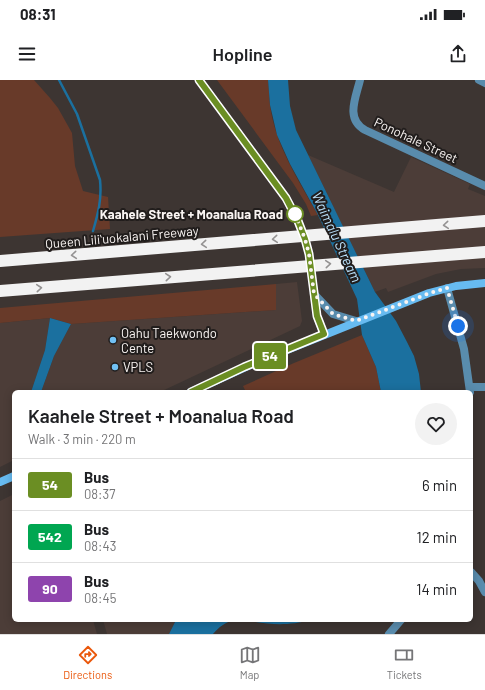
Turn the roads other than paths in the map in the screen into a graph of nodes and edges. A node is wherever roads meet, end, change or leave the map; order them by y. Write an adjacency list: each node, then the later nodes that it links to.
1 (199, 80): 12 (street)
2 (360, 80): 5 (street, Ponohale Street)
3 (479, 80): 4 (street)
4 (485, 83)
5 (485, 186)
6 (485, 221): 8 (highway, Queen Liliʻuokalani Freeway, one-way to 8)
7 (485, 252): 11 (highway, one-way to 7)
8 (0, 261)
9 (485, 283): 10 (main road)
10 (447, 288): 13 (main road); 16 (street)
11 (0, 291)
12 (314, 294): 13 (street); 14 (street)
13 (356, 321): 14 (main road)
14 (324, 334): 17 (main road)
15 (485, 387): 16 (street)
16 (470, 389)
17 (195, 390)
18 (12, 477): 19 (main road)
19 (0, 482)
20 (473, 574): 21 (street)
21 (485, 592)
22 (398, 622): 23 (street)
23 (389, 634)

